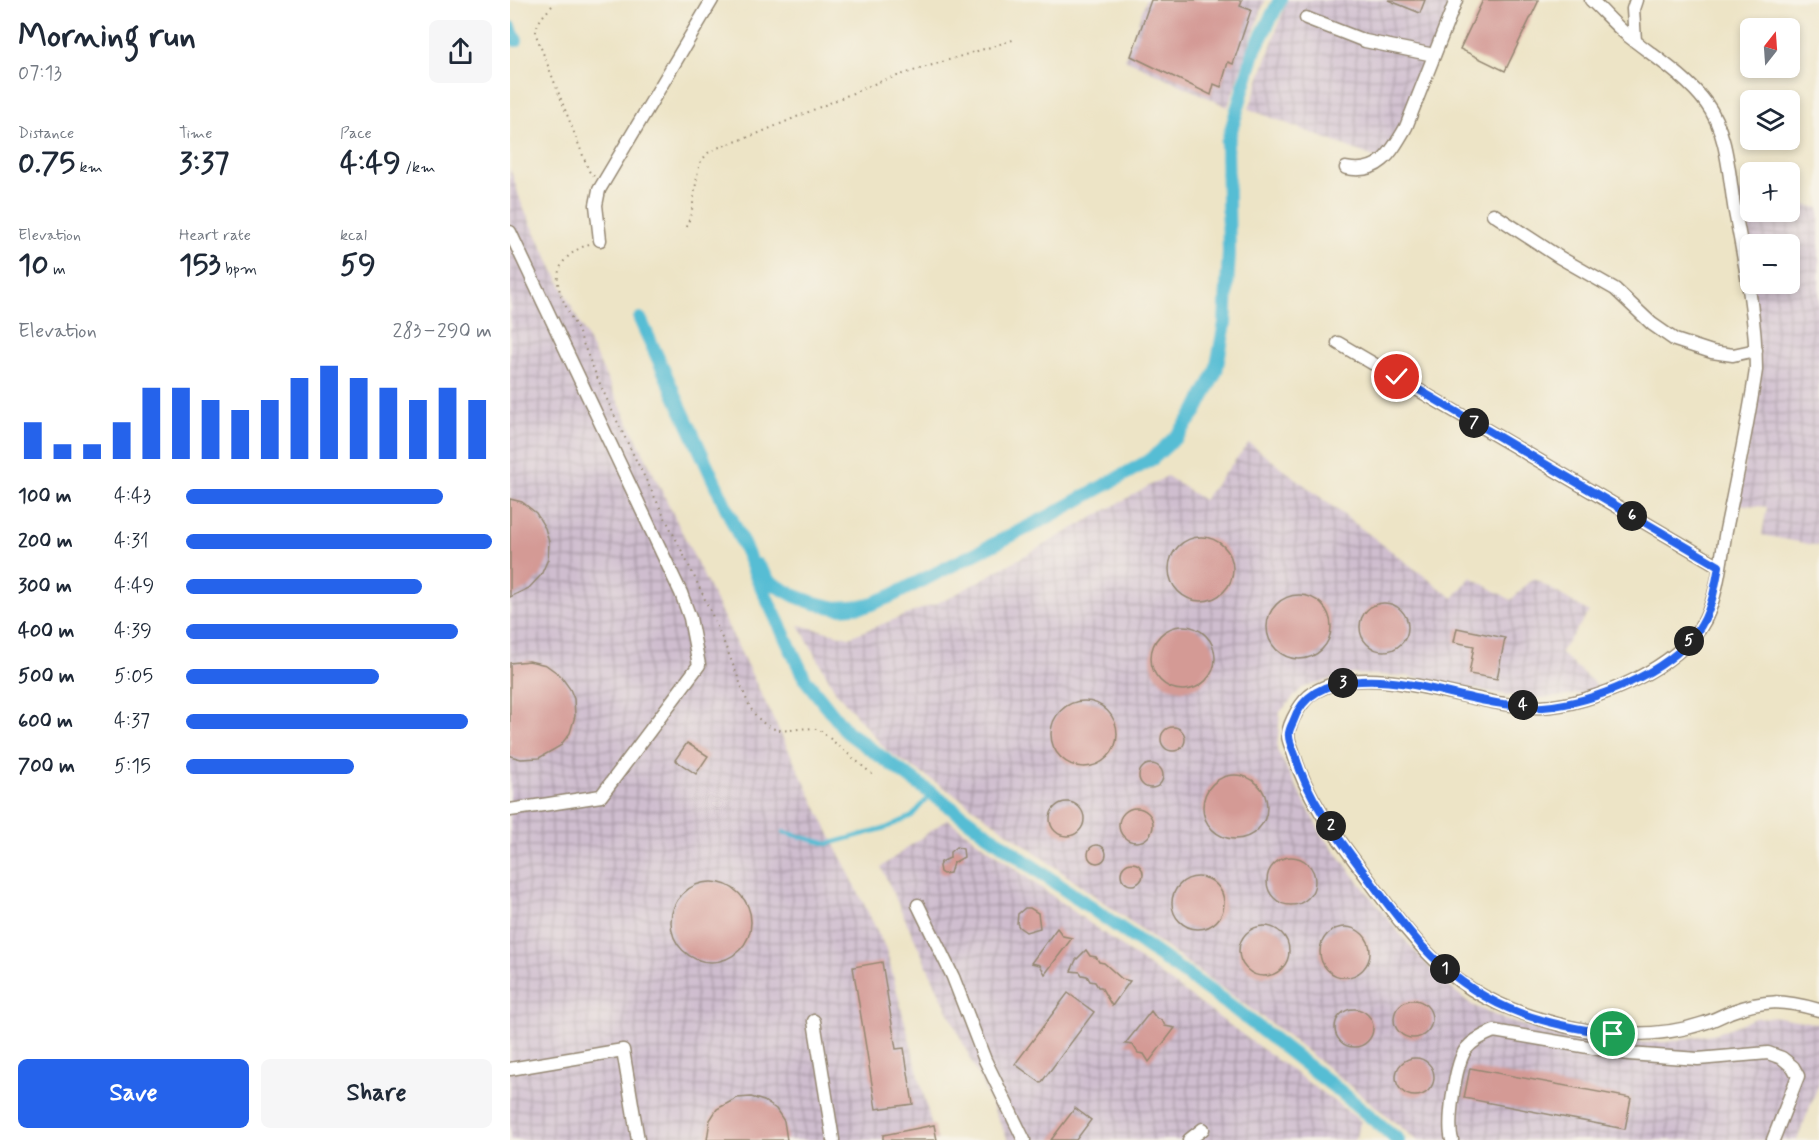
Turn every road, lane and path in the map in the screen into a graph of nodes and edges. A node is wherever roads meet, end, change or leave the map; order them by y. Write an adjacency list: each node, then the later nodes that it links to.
1 (712, 0): 11 (street)
2 (1456, 0): 9 (street)
3 (1591, 0): 8 (street)
4 (1636, 0): 8 (street)
5 (552, 6): 11 (path)
6 (1306, 18): 9 (street)
7 (1016, 39): 13 (path)
8 (1635, 40): 17 (street)
9 (1434, 55): 10 (street)
10 (1346, 168)
11 (604, 183): 15 (street)
12 (1493, 214): 17 (street)
13 (687, 227)
14 (510, 232): 20 (street)
15 (600, 240): 19 (path)
16 (1338, 343): 18 (street)
17 (1756, 350): 18 (street)
18 (1719, 566): 22 (street)
19 (873, 775)
20 (510, 810)
21 (918, 905): 28 (street)
22 (1819, 1010)
23 (814, 1021): 27 (street)
24 (510, 1069): 26 (street)
25 (1203, 1129): 29 (street)
26 (638, 1140)
27 (833, 1140)
28 (1024, 1140)
29 (1189, 1140)
30 (1452, 1140): 31 (street)
31 (1773, 1140)

